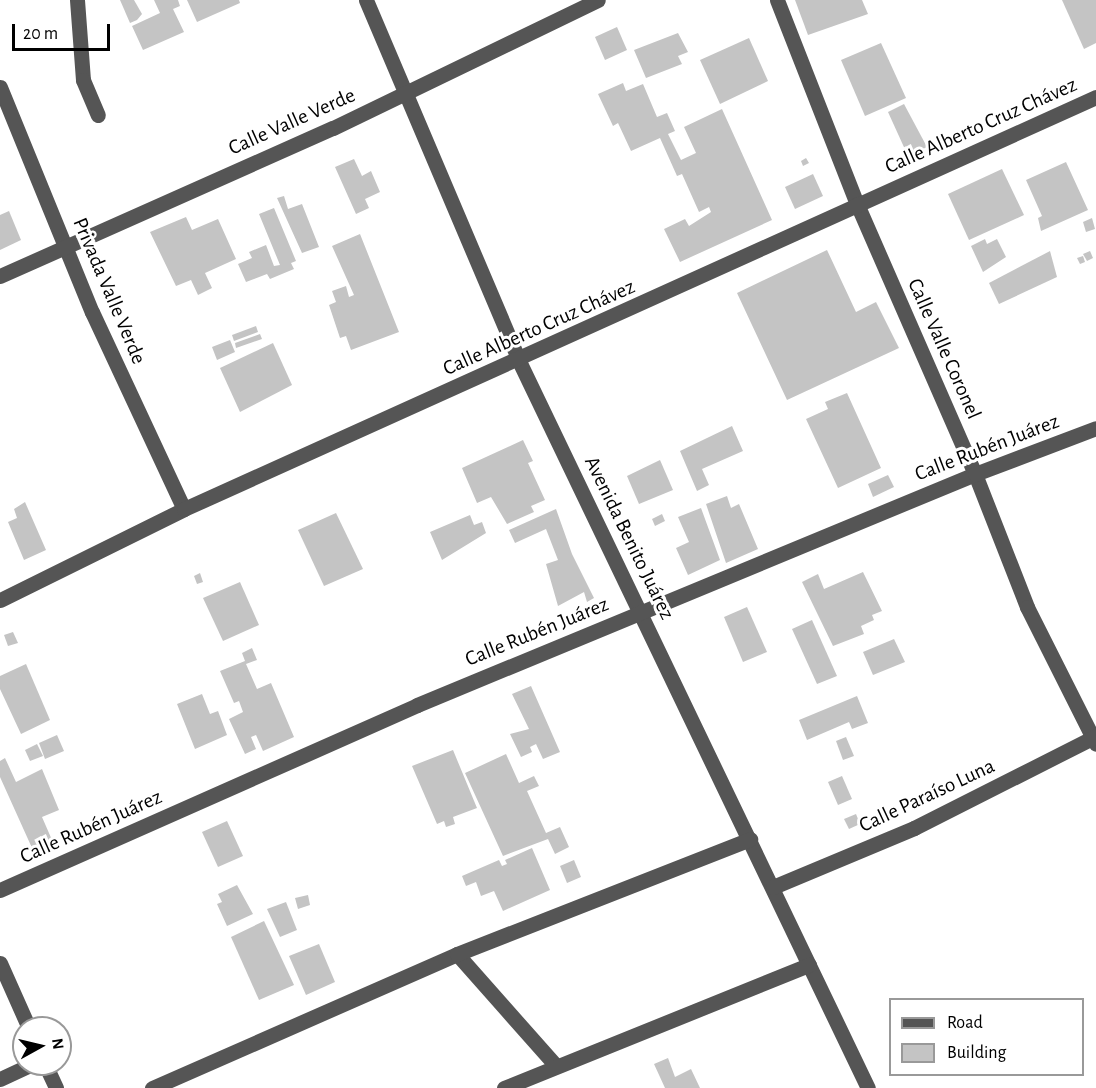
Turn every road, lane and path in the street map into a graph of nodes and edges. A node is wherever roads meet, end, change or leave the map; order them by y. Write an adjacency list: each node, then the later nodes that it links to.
1 (77, 0): 8 (street)
2 (366, 0): 6 (street, Avenida Benito Juárez)
3 (598, 0): 6 (street, Calle Valle Verde)
4 (777, 0): 9 (street, Calle Valle Coronel)
5 (0, 87): 10 (street, Privada Valle Verde)
6 (408, 92): 10 (street, Calle Valle Verde); 12 (street, Avenida Benito Juárez)
7 (1096, 97): 9 (street, Calle Alberto Cruz Chávez)
8 (98, 115)
9 (857, 204): 12 (street, Calle Alberto Cruz Chávez); 14 (street, Calle Valle Coronel)
10 (65, 244): 11 (street, Calle Valle Verde); 15 (street, Privada Valle Verde)
11 (0, 276)
12 (519, 361): 15 (street, Calle Alberto Cruz Chávez); 17 (street, Avenida Benito Juárez)
13 (1096, 428): 14 (street, Calle Rubén Juárez)
14 (975, 474): 17 (street, Calle Rubén Juárez); 18 (street, Calle Valle Coronel)
15 (184, 509): 16 (street, Calle Alberto Cruz Chávez)
16 (0, 600)
17 (641, 612): 19 (street, Avenida Benito Juárez); 21 (street, Calle Rubén Juárez)
18 (1095, 740): 20 (street, Calle Paraíso Luna)
19 (750, 839): 20 (street, Avenida Benito Juárez); 22 (street)
20 (773, 887): 24 (street, Avenida Benito Juárez)
21 (0, 890)
22 (457, 954): 26 (street); 27 (street)
23 (0, 963): 25 (street)
24 (809, 965): 26 (street); 29 (street, Avenida Benito Juárez)
25 (24, 1016)
26 (556, 1066): 28 (street)
27 (152, 1088)
28 (504, 1088)
29 (868, 1088)

